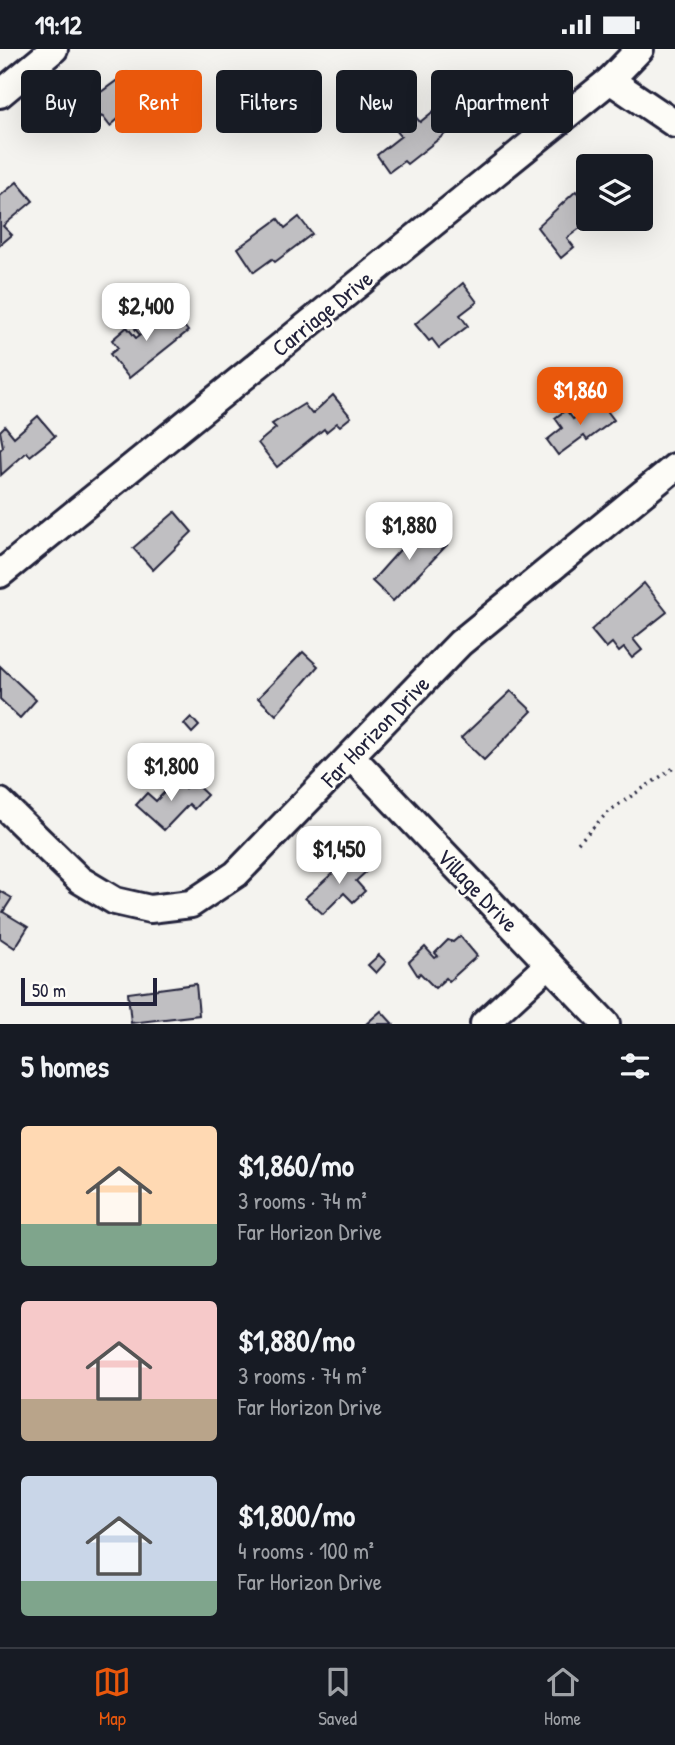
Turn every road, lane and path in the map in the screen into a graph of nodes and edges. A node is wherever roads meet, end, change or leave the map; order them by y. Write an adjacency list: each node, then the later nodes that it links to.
1 (54, 49): 4 (street)
2 (640, 49): 3 (street, Carriage Drive)
3 (610, 80): 5 (street); 7 (street, Carriage Drive)
4 (0, 94)
5 (675, 124)
6 (675, 467): 8 (street, Far Horizon Drive)
7 (0, 574)
8 (351, 757): 10 (street, Far Horizon Drive); 12 (street, Village Drive)
9 (675, 767): 11 (path)
10 (0, 802)
11 (578, 843)
12 (548, 964): 13 (street); 14 (street, Village Drive)
13 (484, 1024)
14 (606, 1024)

